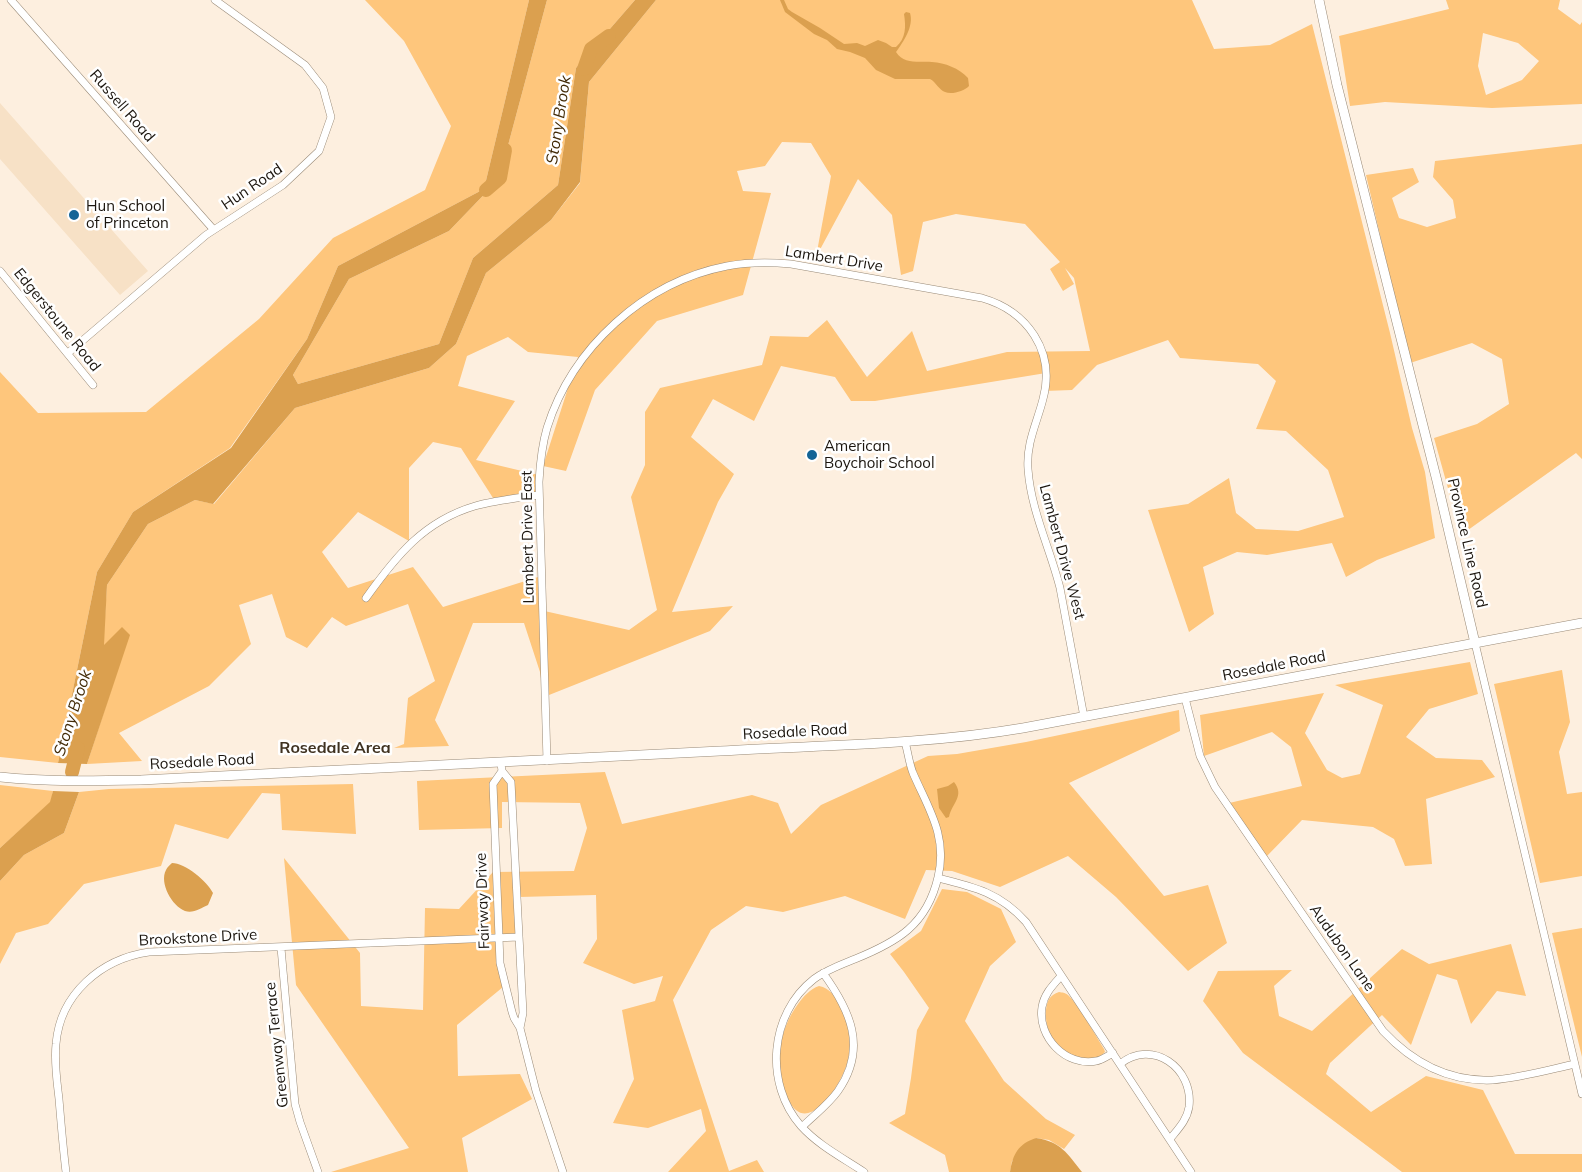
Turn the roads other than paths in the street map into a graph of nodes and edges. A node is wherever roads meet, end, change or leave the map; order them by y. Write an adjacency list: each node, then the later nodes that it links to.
1 (11, 0): 4 (street, Russell Road)
2 (215, 0): 4 (street, Hun Road)
3 (1319, 0): 13 (street, Province Line Road)
4 (213, 229): 8 (street, Hun Road)
5 (0, 271): 8 (street, Edgerstoune Road)
6 (697, 274): 7 (street, Lambert Drive); 10 (street, Lambert Drive East)
7 (967, 296): 15 (street, Lambert Drive West)
8 (68, 353): 9 (street, Edgerstoune Road)
9 (93, 385)
10 (539, 495): 11 (street); 17 (street, Lambert Drive East)
11 (366, 598)
12 (1582, 623): 13 (street, Rosedale Road)
13 (1475, 643): 14 (street, Rosedale Road); 29 (street, Province Line Road)
14 (1185, 698): 15 (street, Rosedale Road); 29 (street, Audubon Lane)
15 (1084, 717): 16 (street, Rosedale Road)
16 (906, 742): 17 (street, Rosedale Road); 20 (street)
17 (548, 761): 18 (street, Rosedale Road)
18 (502, 767): 19 (street, Rosedale Road); 21 (street, Fairway Drive); 22 (street, Fairway Drive)
19 (0, 777)
20 (938, 878): 24 (street); 25 (street)
21 (519, 937): 22 (street, Brookstone Drive); 26 (street, Fairway Drive)
22 (498, 938): 23 (street, Brookstone Drive); 26 (street, Fairway Drive)
23 (281, 948): 33 (street, Brookstone Drive); 34 (street, Greenway Terrace)
24 (823, 973): 31 (street); 31 (street)
25 (1061, 976): 27 (street); 27 (street)
26 (520, 1028): 35 (street, Fairway Drive)
27 (1113, 1053): 28 (street)
28 (1120, 1064): 32 (street); 32 (street)
29 (1575, 1064): 30 (street, Province Line Road)
30 (1582, 1094)
31 (802, 1127): 36 (street)
32 (1170, 1139): 37 (street)
33 (66, 1172)
34 (318, 1172)
35 (563, 1172)
36 (864, 1172)
37 (1191, 1172)

